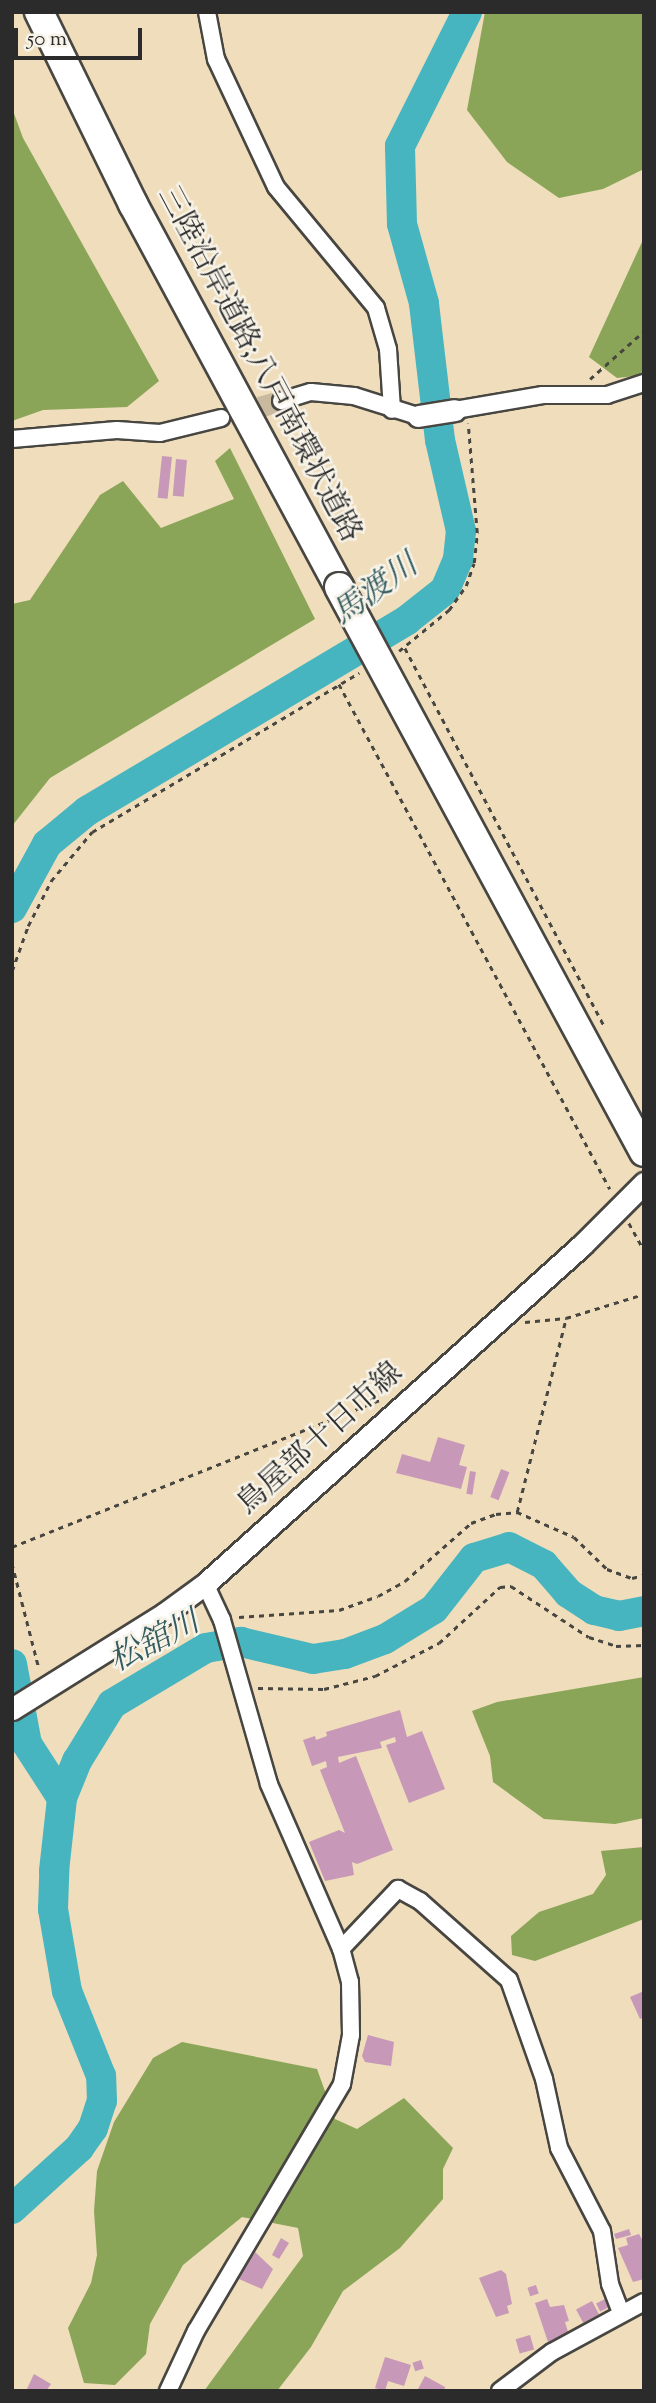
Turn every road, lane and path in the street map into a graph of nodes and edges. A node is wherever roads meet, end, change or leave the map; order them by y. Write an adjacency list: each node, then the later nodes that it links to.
1 (39, 12): 18 (highway, 三陸沿岸道路;八戸南環状道路, bridge)
2 (207, 12): 7 (street)
3 (644, 331): 5 (path)
4 (644, 383): 5 (street)
5 (575, 393): 8 (street)
6 (281, 401): 7 (street)
7 (392, 410): 9 (street)
8 (461, 410): 9 (main road); 12 (path)
9 (418, 416)
10 (221, 418): 11 (street)
11 (12, 439)
12 (405, 648): 13 (path); 17 (path)
13 (394, 654)
14 (361, 672): 15 (path)
15 (338, 684): 16 (path); 20 (path)
16 (12, 971)
17 (605, 1029)
18 (644, 1152)
19 (644, 1183): 20 (main road, 鳥屋部十日市線)
20 (620, 1208): 21 (path); 23 (main road, 鳥屋部十日市線)
21 (644, 1250)
22 (644, 1294): 24 (path)
23 (505, 1314): 24 (path); 30 (main road, 鳥屋部十日市線)
24 (566, 1318): 26 (path)
25 (388, 1396): 27 (path)
26 (517, 1512): 29 (path); 31 (path)
27 (12, 1547)
28 (12, 1563): 34 (path)
29 (644, 1575)
30 (205, 1584): 31 (street); 34 (main road, 鳥屋部十日市線)
31 (222, 1623): 33 (street)
32 (644, 1645): 33 (path)
33 (239, 1683): 36 (street)
34 (39, 1692): 35 (main road, 鳥屋部十日市線)
35 (12, 1709)
36 (341, 1949): 38 (street); 39 (street)
37 (644, 2302): 38 (street)
38 (621, 2312): 40 (street)
39 (167, 2391)
40 (500, 2391)

